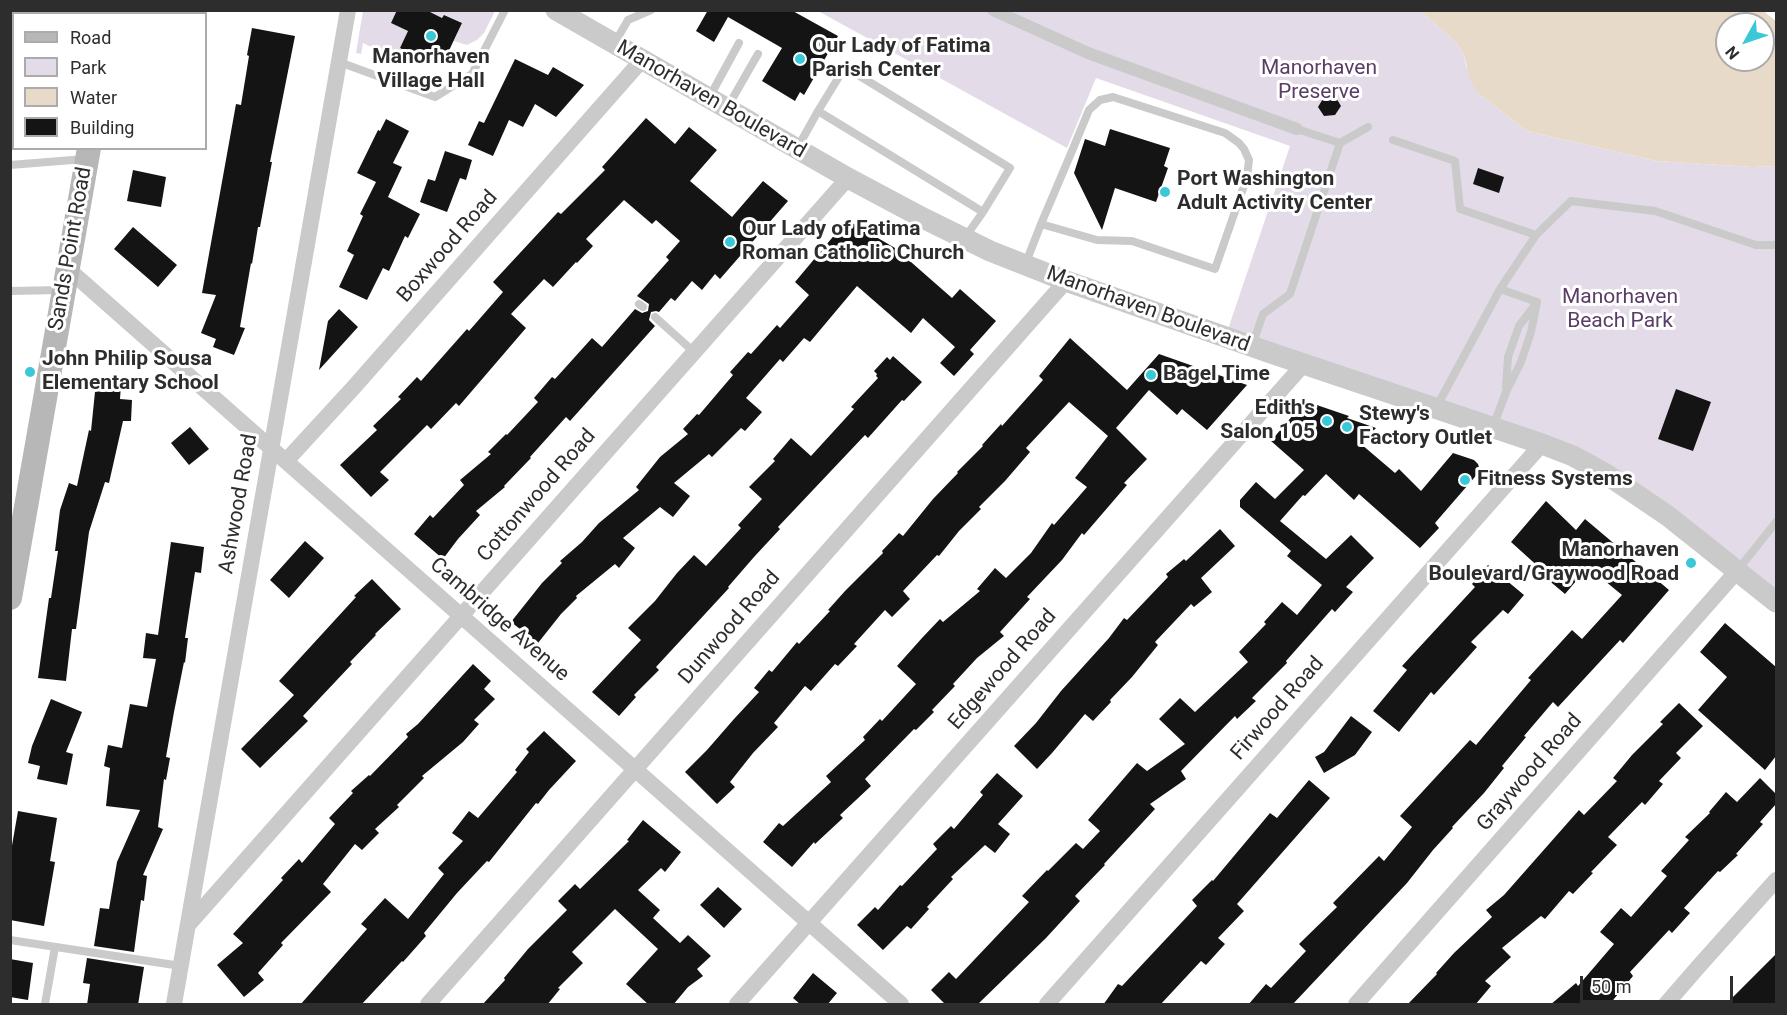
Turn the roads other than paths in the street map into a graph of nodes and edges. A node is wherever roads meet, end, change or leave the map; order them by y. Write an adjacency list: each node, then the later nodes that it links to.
1 (348, 10): 10 (street, Ashwood Road)
2 (505, 10): 10 (lane)
3 (651, 10): 7 (lane)
4 (993, 10): 14 (street)
5 (563, 12): 7 (street, Manorhaven Boulevard)
6 (739, 43): 11 (lane)
7 (614, 44): 9 (street, Manorhaven Boulevard)
8 (758, 54): 11 (lane)
9 (642, 60): 11 (street, Manorhaven Boulevard); 41 (street, Boxwood Road)
10 (339, 62): 40 (street, Ashwood Road)
11 (717, 104): 17 (street, Manorhaven Boulevard)
12 (818, 111): 17 (lane); 21 (lane); 21 (lane)
13 (1368, 127): 16 (lane)
14 (1297, 129): 16 (lane)
15 (1393, 140): 23 (lane)
16 (1340, 143): 33 (lane)
17 (797, 149): 20 (street, Manorhaven Boulevard)
18 (88, 154): 19 (lane); 27 (main road, Sands Point Road)
19 (10, 165)
20 (848, 178): 24 (street, Manorhaven Boulevard); 34 (street, Cottonwood Road)
21 (983, 212): 24 (lane)
22 (1041, 224): 22 (lane); 26 (lane)
23 (1536, 235): 25 (lane); 29 (lane)
24 (964, 239): 26 (street, Manorhaven Boulevard)
25 (1776, 245)
26 (1024, 266): 28 (street, Manorhaven Boulevard)
27 (66, 279): 30 (lane); 40 (street, Cambridge Avenue); 44 (main road, Sands Point Road)
28 (1066, 281): 33 (street, Manorhaven Boulevard); 47 (street, Dunwood Road)
29 (1500, 290): 31 (lane); 37 (lane)
30 (10, 291)
31 (1537, 302): 36 (lane); 36 (lane)
32 (655, 318): 34 (lane)
33 (1252, 347): 35 (street, Manorhaven Boulevard)
34 (694, 352): 46 (street, Cottonwood Road)
35 (1303, 365): 37 (street, Manorhaven Boulevard); 49 (street, Edgewood Road)
36 (1506, 392): 38 (lane)
37 (1436, 409): 38 (street, Manorhaven Boulevard)
38 (1493, 428): 39 (street, Manorhaven Boulevard)
39 (1542, 444): 43 (street, Manorhaven Boulevard); 59 (street, Firwood Road)
40 (272, 448): 41 (street, Cambridge Avenue); 50 (street, Ashwood Road)
41 (286, 461): 46 (street, Cambridge Avenue)
42 (1776, 522): 43 (lane)
43 (1737, 571): 45 (street, Manorhaven Boulevard); 60 (street, Graywood Road)
44 (10, 598)
45 (1776, 602)
46 (461, 616): 47 (street, Cambridge Avenue); 50 (street, Cottonwood Road)
47 (635, 770): 49 (street, Cambridge Avenue); 56 (street, Dunwood Road)
48 (1776, 880): 61 (street)
49 (809, 923): 57 (street, Edgewood Road); 58 (street, Cambridge Avenue)
50 (188, 925): 53 (street, Ashwood Road)
51 (10, 940): 52 (lane)
52 (55, 947): 53 (lane); 54 (lane)
53 (181, 966): 55 (street, Ashwood Road)
54 (45, 1005)
55 (174, 1005)
56 (428, 1005)
57 (737, 1005)
58 (901, 1005)
59 (1047, 1005)
60 (1356, 1005)
61 (1666, 1005)

